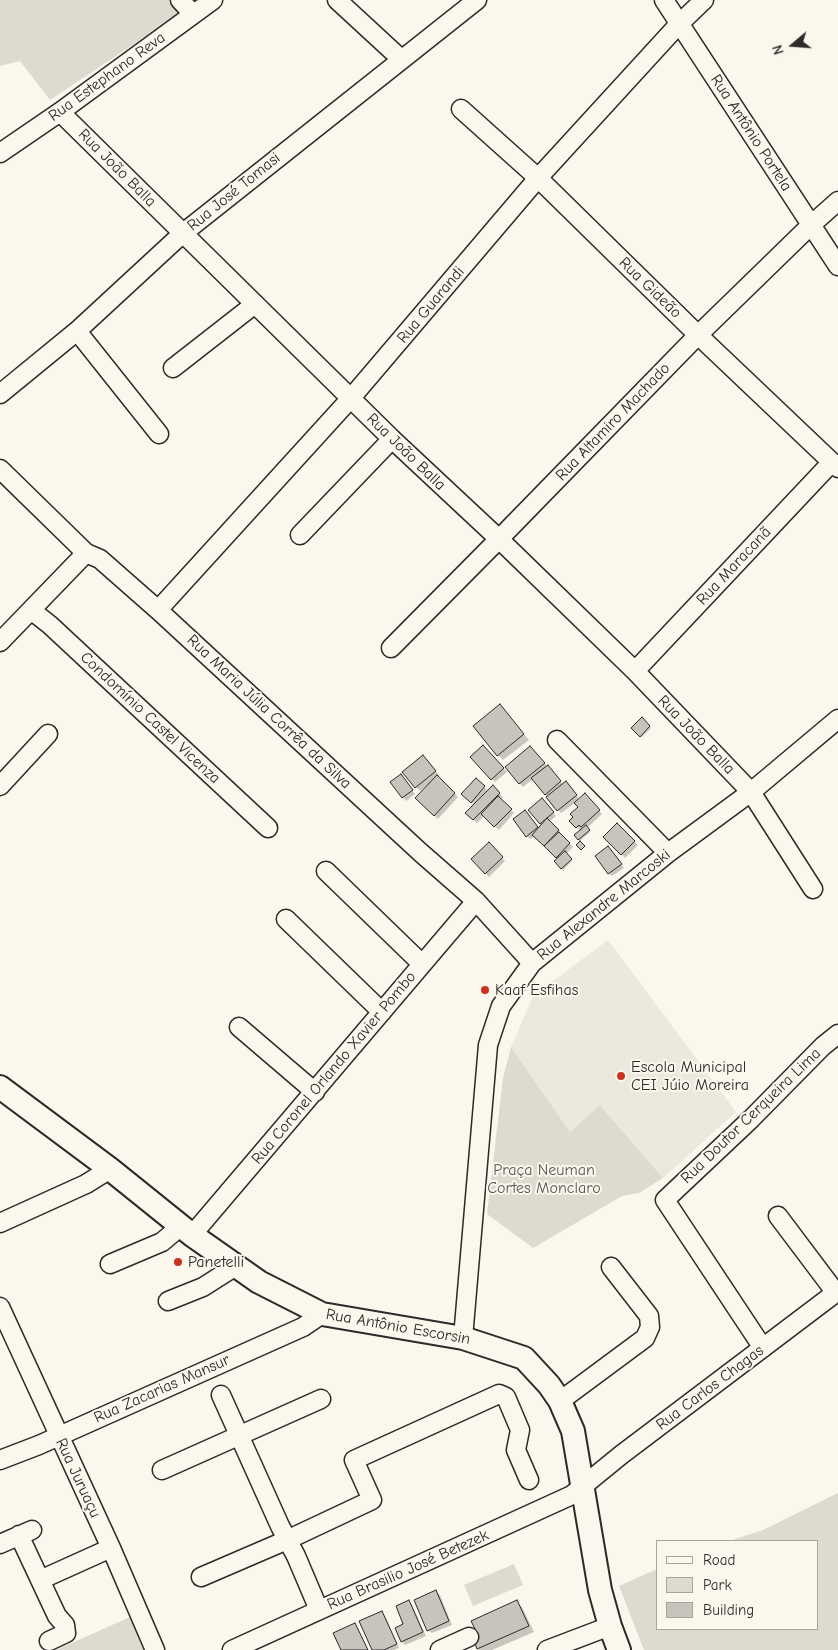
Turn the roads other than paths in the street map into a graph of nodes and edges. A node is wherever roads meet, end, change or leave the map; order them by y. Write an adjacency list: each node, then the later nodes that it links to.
1 (180, 0): 7 (street)
2 (213, 0): 7 (street, Rua Estephano Reva)
3 (337, 0): 9 (street)
4 (477, 0): 9 (street, Rua José Tomasi)
5 (664, 0): 8 (street, Rua Antônio Portela)
6 (704, 0): 8 (street, Rua Guarandi)
7 (193, 14): 11 (street, Rua Estephano Reva)
8 (679, 24): 13 (street, Rua Guarandi); 15 (street, Rua Antônio Portela)
9 (400, 59): 16 (street, Rua José Tomasi)
10 (461, 109): 13 (street, Rua Gideão)
11 (60, 112): 12 (street, Rua Estephano Reva); 16 (street, Rua João Balla)
12 (0, 153)
13 (538, 178): 20 (street, Rua Gideão); 23 (street, Rua Guarandi)
14 (838, 201): 15 (street, Rua Altamiro Machado)
15 (811, 225): 17 (street, Rua Antônio Portela); 20 (street, Rua Altamiro Machado)
16 (182, 234): 18 (street, Rua João Balla); 19 (street, Rua José Tomasi)
17 (838, 266)
18 (255, 304): 21 (street); 23 (street, Rua João Balla)
19 (77, 331): 22 (street, Rua José Tomasi); 24 (street)
20 (698, 334): 26 (street, Rua Gideão); 29 (street, Rua Altamiro Machado)
21 (173, 368)
22 (0, 394)
23 (351, 398): 25 (street, Rua João Balla); 32 (street, Rua Guarandi)
24 (159, 434)
25 (392, 439): 28 (street); 29 (street, Rua João Balla)
26 (835, 465): 35 (street, Rua Maracanã)
27 (0, 469): 30 (street, Rua Maria Júlia Corrêa da Silva)
28 (300, 535)
29 (499, 539): 34 (street, Rua Altamiro Machado); 35 (street, Rua João Balla)
30 (86, 553): 31 (street); 32 (street, Rua Maria Júlia Corrêa da Silva)
31 (31, 610): 33 (street); 41 (street, Condomínio Castel Vicenza)
32 (158, 610): 45 (street, Rua Maria Júlia Corrêa da Silva)
33 (0, 642)
34 (391, 648)
35 (635, 671): 40 (street, Rua João Balla)
36 (838, 719): 40 (street, Rua Alexandre Marcoski)
37 (48, 734): 39 (street)
38 (557, 740): 42 (street)
39 (0, 786)
40 (751, 792): 42 (street, Rua Alexandre Marcoski); 44 (street, Rua João Balla)
41 (268, 828)
42 (668, 853): 47 (street, Rua Alexandre Marcoski)
43 (326, 872): 48 (street)
44 (813, 889)
45 (476, 901): 47 (street, Rua Maria Júlia Corrêa da Silva); 48 (street, Rua Coronel Orlando Xavier Pombo)
46 (286, 919): 49 (street)
47 (532, 963): 65 (street, Rua Alexandre Marcoski)
48 (422, 964): 49 (street, Rua Coronel Orlando Xavier Pombo)
49 (382, 1012): 53 (street, Rua Coronel Orlando Xavier Pombo)
50 (239, 1027): 53 (street)
51 (838, 1034): 66 (street, Rua Doutor Cerqueira Lima)
52 (0, 1087): 54 (main road, Rua Antônio Escorsin)
53 (315, 1092): 57 (street, Rua Coronel Orlando Xavier Pombo)
54 (110, 1170): 56 (street); 57 (main road, Rua Antônio Escorsin)
55 (778, 1216): 61 (street)
56 (0, 1223)
57 (187, 1231): 58 (street, Rua Coronel Orlando Xavier Pombo); 59 (main road, Rua Antônio Escorsin)
58 (110, 1264)
59 (236, 1266): 62 (street); 64 (main road, Rua Antônio Escorsin)
60 (611, 1267): 69 (street)
61 (837, 1292): 66 (street, Rua Carlos Chagas)
62 (168, 1301)
63 (0, 1307): 70 (street, Rua Juruaçu)
64 (322, 1314): 65 (main road, Rua Antônio Escorsin); 70 (street, Rua Zacarias Mansur)
65 (463, 1338): 69 (main road, Rua Antônio Escorsin)
66 (763, 1348): 75 (street, Rua Carlos Chagas)
67 (221, 1395): 71 (street)
68 (321, 1399): 71 (street)
69 (560, 1401): 75 (main road, Rua Antônio Escorsin)
70 (58, 1435): 72 (street, Rua Zacarias Mansur); 78 (street, Rua Juruaçu)
71 (239, 1436): 73 (street); 76 (street)
72 (0, 1460)
73 (162, 1470)
74 (529, 1480): 76 (street)
75 (583, 1487): 81 (street, Rua Brasilio José Betezek); 82 (main road, Rua Antônio Escorsin)
76 (287, 1540): 79 (street); 81 (street)
77 (0, 1544): 80 (street)
78 (111, 1548): 80 (street); 86 (street, Rua Juruaçu)
79 (201, 1577)
80 (40, 1580): 84 (street)
81 (319, 1610): 87 (street, Rua Brasilio José Betezek)
82 (610, 1626): 85 (street); 90 (main road, Rua Antônio Escorsin)
83 (469, 1638): 88 (street)
84 (49, 1641)
85 (575, 1645): 89 (street)
86 (155, 1650)
87 (232, 1650)
88 (440, 1650)
89 (547, 1650)
90 (619, 1650)

